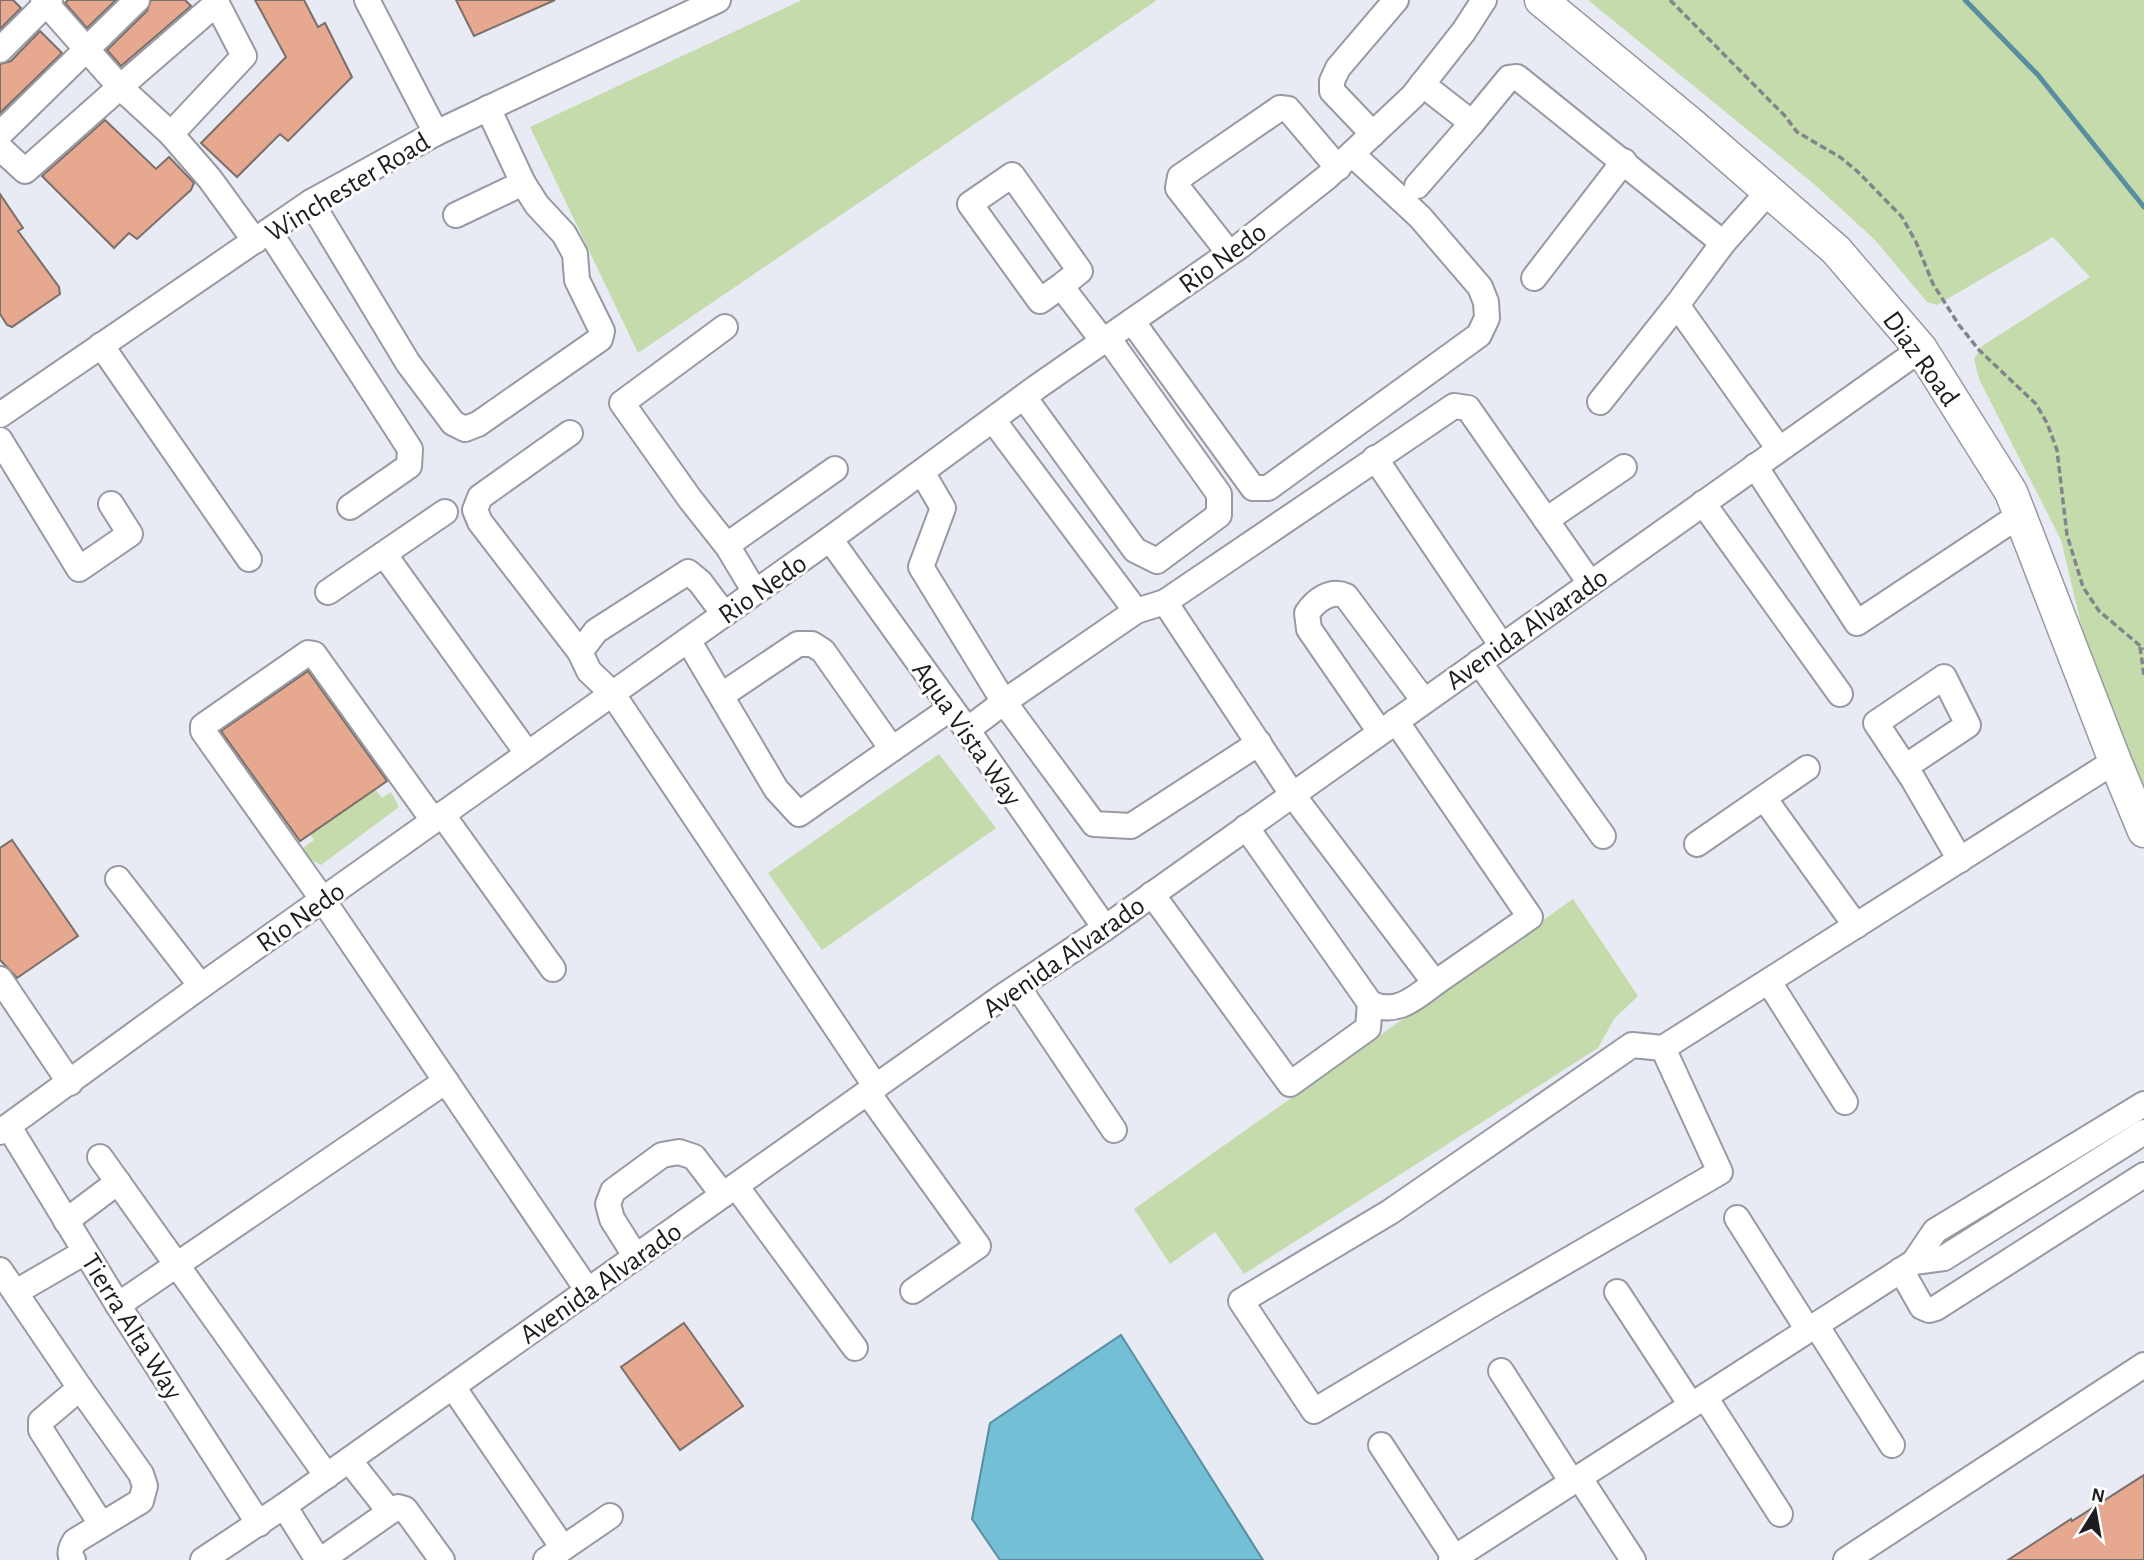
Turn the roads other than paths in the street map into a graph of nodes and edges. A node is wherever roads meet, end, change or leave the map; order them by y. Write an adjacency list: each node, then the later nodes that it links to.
1 (137, 0): 9 (street)
2 (367, 0): 15 (street)
3 (718, 0): 13 (street, Winchester Road)
4 (1396, 0): 18 (street)
5 (1484, 0): 11 (street, Rio Nedo)
6 (1541, 0): 24 (main road, Diaz Road)
7 (46, 1): 9 (street); 10 (street)
8 (216, 2): 12 (street); 17 (street)
9 (86, 49): 12 (street); 16 (street)
10 (0, 50)
11 (1422, 84): 14 (street); 18 (street, Rio Nedo)
12 (120, 87): 17 (street); 19 (street)
13 (488, 108): 15 (street, Winchester Road); 22 (street)
14 (1472, 123): 21 (street); 23 (street)
15 (436, 133): 25 (street, Winchester Road)
16 (0, 134)
17 (171, 134): 27 (street)
18 (1373, 134): 20 (street, Rio Nedo)
19 (0, 148)
20 (1345, 161): 29 (street, Rio Nedo); 29 (street); 33 (street)
21 (1624, 161): 28 (street); 30 (street)
22 (523, 183): 25 (street); 26 (street)
23 (1417, 186)
24 (1769, 191): 28 (street); 37 (main road, Diaz Road)
25 (311, 202): 27 (street, Winchester Road)
26 (456, 215)
27 (262, 236): 36 (street, Winchester Road); 52 (street)
28 (1723, 243): 32 (street)
29 (1229, 253): 33 (street, Rio Nedo)
30 (1534, 278)
31 (1061, 286): 31 (street); 35 (street)
32 (1677, 305): 39 (street); 44 (street)
33 (1132, 321): 35 (street, Rio Nedo)
34 (725, 327): 57 (street)
35 (1106, 340): 38 (street, Rio Nedo); 38 (street)
36 (101, 345): 40 (street, Winchester Road); 59 (street)
37 (1922, 348): 44 (street, Avenida Alvarado); 54 (main road, Diaz Road)
38 (1024, 397): 41 (street, Rio Nedo)
39 (1600, 402)
40 (0, 415)
41 (993, 420): 49 (street, Rio Nedo); 64 (street)
42 (570, 433): 68 (street)
43 (0, 440): 51 (street)
44 (1779, 449): 46 (street, Avenida Alvarado)
45 (1375, 458): 55 (street); 63 (street); 67 (street)
46 (1755, 466): 50 (street, Avenida Alvarado); 54 (street)
47 (1624, 467): 55 (street)
48 (835, 468): 57 (street)
49 (922, 472): 56 (street, Rio Nedo); 74 (street)
50 (1703, 503): 60 (street, Avenida Alvarado); 71 (street)
51 (111, 504)
52 (350, 507)
53 (445, 512): 58 (street)
54 (2020, 515): 81 (main road, Diaz Road)
55 (1546, 520): 60 (street)
56 (831, 539): 62 (street, Rio Nedo); 75 (street, Aqua Vista Way)
57 (727, 545): 62 (street)
58 (384, 554): 61 (street); 80 (street)
59 (250, 559)
60 (1590, 583): 67 (street, Avenida Alvarado)
61 (328, 592)
62 (755, 592): 65 (street, Rio Nedo)
63 (1165, 602): 64 (street); 78 (street)
64 (1136, 611): 74 (street)
65 (724, 614): 66 (street, Rio Nedo); 68 (street)
66 (688, 640): 70 (street, Rio Nedo); 72 (street)
67 (1502, 646): 69 (street, Avenida Alvarado)
68 (580, 652): 70 (street)
69 (1479, 662): 73 (street, Avenida Alvarado); 89 (street)
70 (612, 693): 80 (street, Rio Nedo); 107 (street)
71 (1840, 694)
72 (722, 695): 79 (street); 79 (street)
73 (1424, 701): 76 (street, Avenida Alvarado); 76 (street)
74 (1004, 702): 77 (street); 78 (street)
75 (951, 708): 77 (street, Aqua Vista Way); 79 (street)
76 (1388, 727): 84 (street, Avenida Alvarado); 100 (street)
77 (967, 730): 96 (street, Aqua Vista Way)
78 (1259, 743): 84 (street)
79 (892, 749)
80 (527, 753): 86 (street, Rio Nedo)
81 (2115, 761): 88 (main road, Diaz Road); 91 (street)
82 (1807, 768): 85 (street)
83 (1905, 768): 91 (street)
84 (1293, 794): 87 (street, Avenida Alvarado); 100 (street)
85 (1763, 798): 90 (street); 95 (street)
86 (437, 817): 94 (street, Rio Nedo); 94 (street); 97 (street)
87 (1246, 827): 93 (street, Avenida Alvarado); 103 (street)
88 (2144, 831)
89 (1603, 836)
90 (1697, 844)
91 (1960, 860): 95 (street)
92 (118, 879): 101 (street)
93 (1152, 894): 96 (street, Avenida Alvarado); 103 (street)
94 (323, 900): 101 (street, Rio Nedo); 105 (street)
95 (1856, 926): 99 (street)
96 (1105, 928): 102 (street, Avenida Alvarado)
97 (553, 969)
98 (0, 979): 106 (street)
99 (1769, 982): 104 (street); 108 (street)
100 (1435, 983): 103 (street)
101 (201, 985): 106 (street, Rio Nedo)
102 (1018, 987): 107 (street, Avenida Alvarado); 111 (street)
103 (1370, 1003)
104 (1663, 1048): 104 (street)
105 (446, 1082): 124 (street); 127 (street)
106 (70, 1083): 110 (street, Rio Nedo)
107 (872, 1090): 117 (street, Avenida Alvarado); 128 (street)
108 (1845, 1102)
109 (2144, 1104): 115 (street)
110 (5, 1130): 120 (street, Tierra Alta Way)
111 (1114, 1130)
112 (2144, 1132): 118 (street)
113 (100, 1157): 116 (street)
114 (2144, 1175): 121 (street)
115 (2026, 1176): 118 (street); 125 (street)
116 (118, 1182): 120 (street); 124 (street)
117 (730, 1190): 123 (street, Avenida Alvarado); 123 (street); 133 (street)
118 (2040, 1197): 121 (street); 125 (street)
119 (1737, 1219): 132 (street)
120 (66, 1221): 122 (street, Tierra Alta Way)
121 (2061, 1228): 125 (street)
122 (85, 1252): 129 (street); 131 (street, Tierra Alta Way)
123 (636, 1257): 127 (street, Avenida Alvarado)
124 (178, 1264): 131 (street); 142 (street)
125 (1907, 1266): 132 (street)
126 (0, 1270): 129 (street)
127 (588, 1291): 136 (street, Avenida Alvarado)
128 (914, 1291)
129 (16, 1292): 137 (street)
130 (1617, 1292): 138 (street)
131 (118, 1305): 149 (street, Tierra Alta Way)
132 (1812, 1327): 138 (street); 140 (street)
133 (855, 1348)
134 (2144, 1365): 157 (street)
135 (1501, 1371): 143 (street)
136 (453, 1387): 141 (street, Avenida Alvarado); 150 (street)
137 (80, 1388): 148 (street); 148 (street)
138 (1698, 1401): 143 (street); 146 (street)
139 (1381, 1445): 151 (street)
140 (1892, 1445)
141 (349, 1460): 142 (street, Avenida Alvarado); 145 (street)
142 (327, 1476): 144 (street, Avenida Alvarado)
143 (1576, 1480): 151 (street); 156 (street)
144 (284, 1506): 149 (street, Avenida Alvarado); 154 (street)
145 (391, 1511): 154 (street); 155 (street)
146 (1780, 1514)
147 (610, 1516): 150 (street)
148 (101, 1524): 152 (street)
149 (259, 1524): 153 (street, Avenida Alvarado)
150 (555, 1554)
151 (1454, 1559)
152 (73, 1560)
153 (204, 1560)
154 (320, 1560)
155 (442, 1560)
156 (1633, 1560)
157 (1846, 1560)

